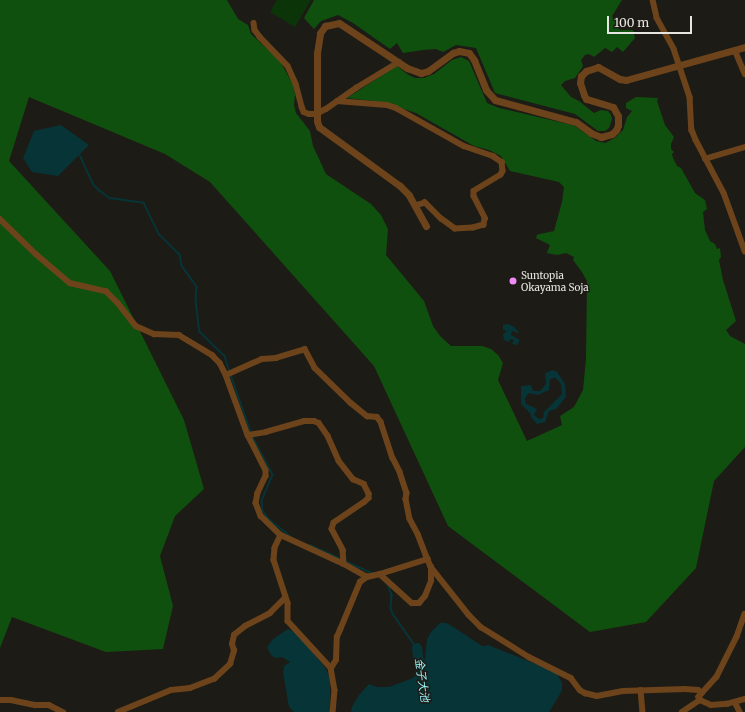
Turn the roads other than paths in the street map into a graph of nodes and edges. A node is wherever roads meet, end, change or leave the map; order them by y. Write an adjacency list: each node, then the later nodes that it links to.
1 (653, 0): 6 (street)
2 (254, 23): 9 (street)
3 (745, 47): 4 (street)
4 (735, 50): 6 (street); 7 (street)
5 (399, 62): 6 (street); 8 (street); 9 (street)
6 (680, 66): 11 (street)
7 (745, 74)
8 (337, 101): 9 (street); 12 (street)
9 (316, 114): 12 (street)
10 (745, 147): 11 (street)
11 (705, 159): 15 (street)
12 (415, 206): 14 (street)
13 (0, 219): 16 (street)
14 (426, 226)
15 (745, 251)
16 (226, 375): 17 (street); 19 (street)
17 (248, 435): 18 (street); 20 (street)
18 (281, 534): 20 (street); 24 (street)
19 (428, 559): 21 (street); 22 (street)
20 (344, 561): 23 (street)
21 (431, 567): 22 (street); 27 (street)
22 (380, 574): 23 (street)
23 (367, 577): 26 (street)
24 (285, 598): 26 (street); 34 (street)
25 (745, 614): 28 (street)
26 (331, 668): 35 (street)
27 (641, 690): 28 (street); 36 (street)
28 (702, 693): 31 (street)
29 (745, 699): 32 (street)
30 (0, 700): 33 (street)
31 (700, 700): 32 (street); 37 (street)
32 (735, 702): 38 (street)
33 (63, 712)
34 (118, 712)
35 (333, 712)
36 (643, 712)
37 (682, 712)
38 (740, 712)

